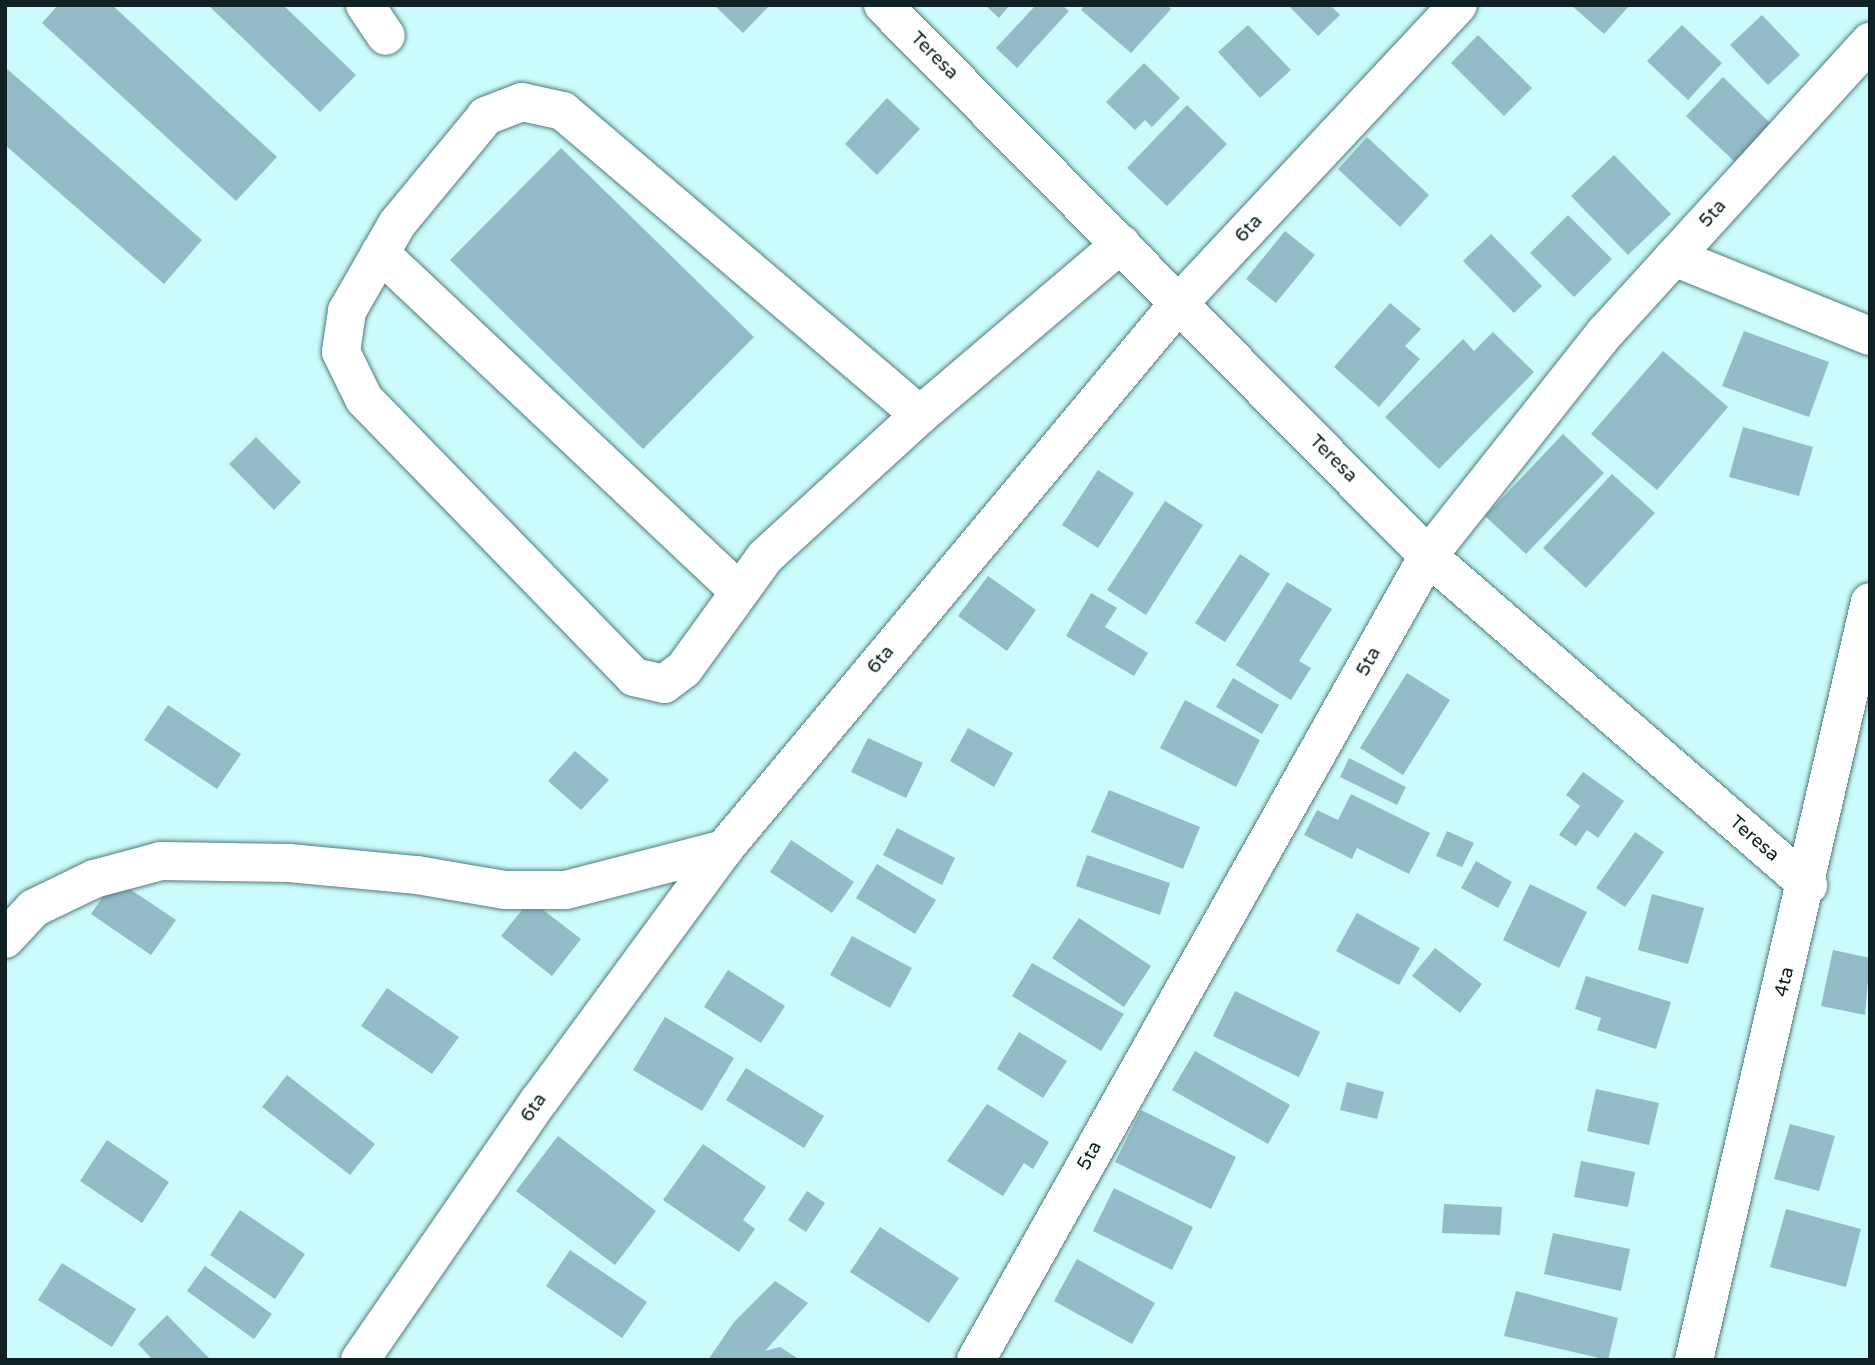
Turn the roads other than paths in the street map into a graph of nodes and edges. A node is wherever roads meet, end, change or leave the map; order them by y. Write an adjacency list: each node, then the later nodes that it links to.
1 (1458, 5): 7 (street, 6ta)
2 (895, 9): 4 (street, Teresa)
3 (1870, 41): 6 (street, 5ta)
4 (1121, 244): 7 (street, Teresa); 9 (street)
5 (380, 253): 9 (street); 11 (street); 11 (street)
6 (1674, 257): 8 (street); 10 (street, 5ta)
7 (1179, 303): 10 (street, Teresa); 13 (street, 6ta)
8 (1870, 335)
9 (920, 415): 11 (street)
10 (1428, 556): 14 (street, Teresa); 17 (street, 5ta)
11 (738, 590)
12 (1870, 602): 14 (street, 4ta)
13 (724, 849): 15 (street); 16 (street, 6ta)
14 (1808, 886): 18 (street, 4ta)
15 (5, 939)
16 (360, 1360)
17 (976, 1360)
18 (1694, 1360)

